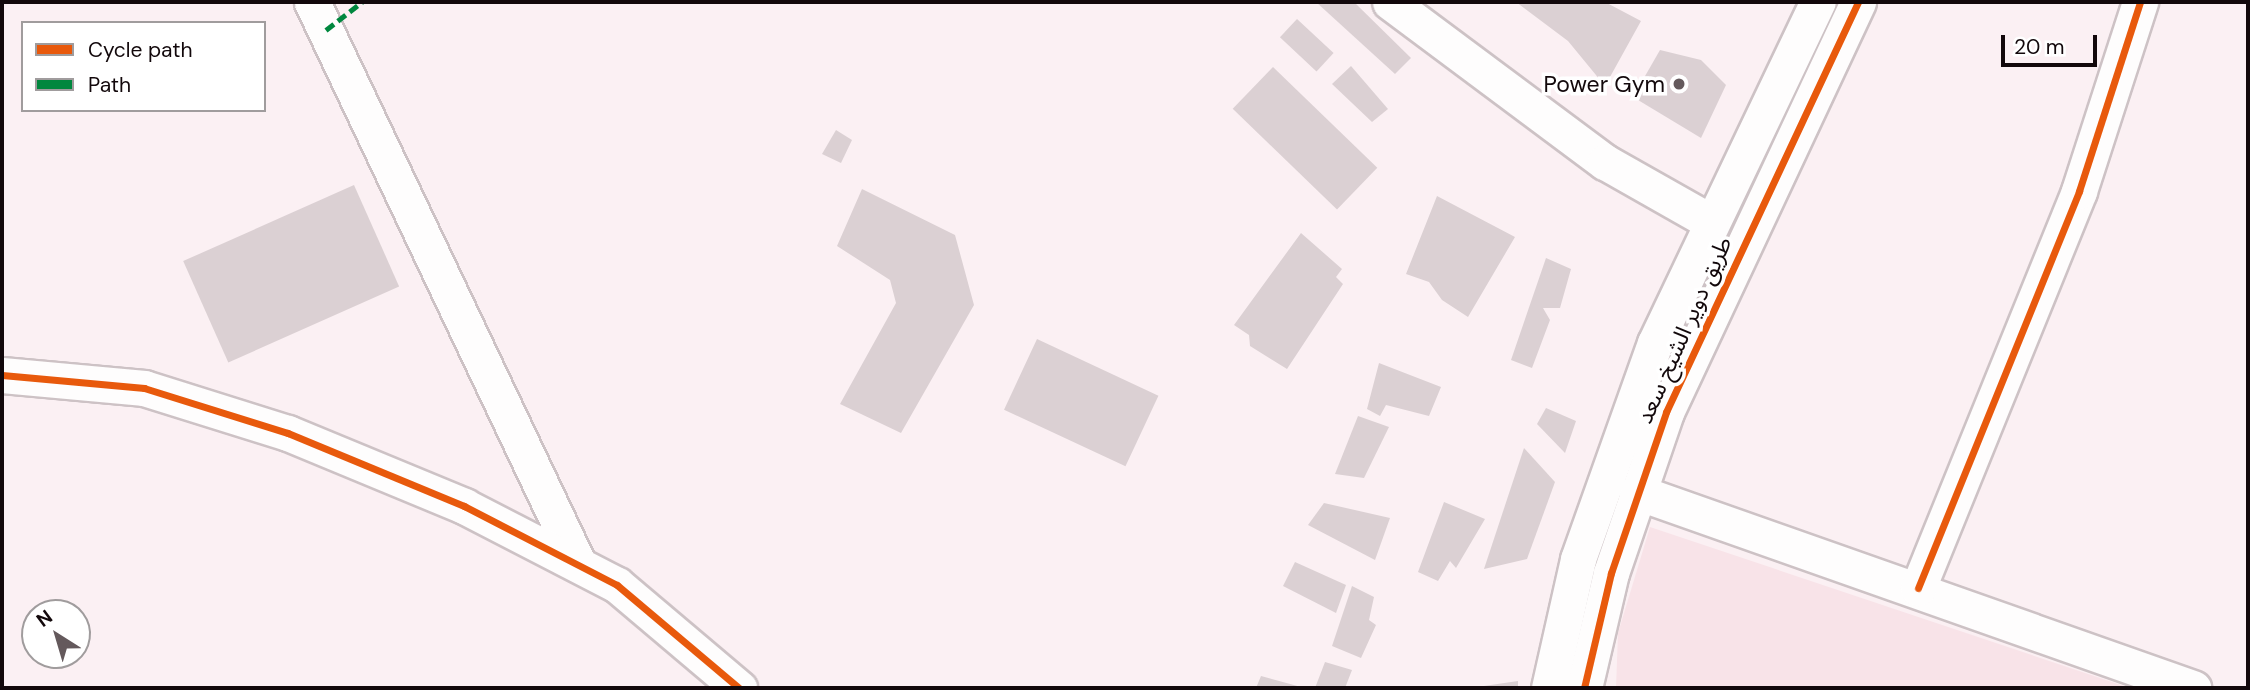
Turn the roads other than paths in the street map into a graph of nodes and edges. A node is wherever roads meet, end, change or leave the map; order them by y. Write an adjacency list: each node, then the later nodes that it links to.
1 (312, 2): 9 (street)
2 (1390, 2): 6 (street)
3 (1818, 2): 6 (street, طريق دوير الشيخ سعد)
4 (1858, 2): 8 (street, طريق دوير الشيخ سعد)
5 (2140, 2): 10 (street)
6 (1711, 222): 12 (street, طريق دوير الشيخ سعد)
7 (2, 375): 9 (street)
8 (1637, 492): 10 (street); 13 (street, طريق دوير الشيخ سعد)
9 (576, 559): 11 (street)
10 (1918, 588): 14 (street)
11 (739, 688)
12 (1549, 688)
13 (1584, 688)
14 (2193, 688)

